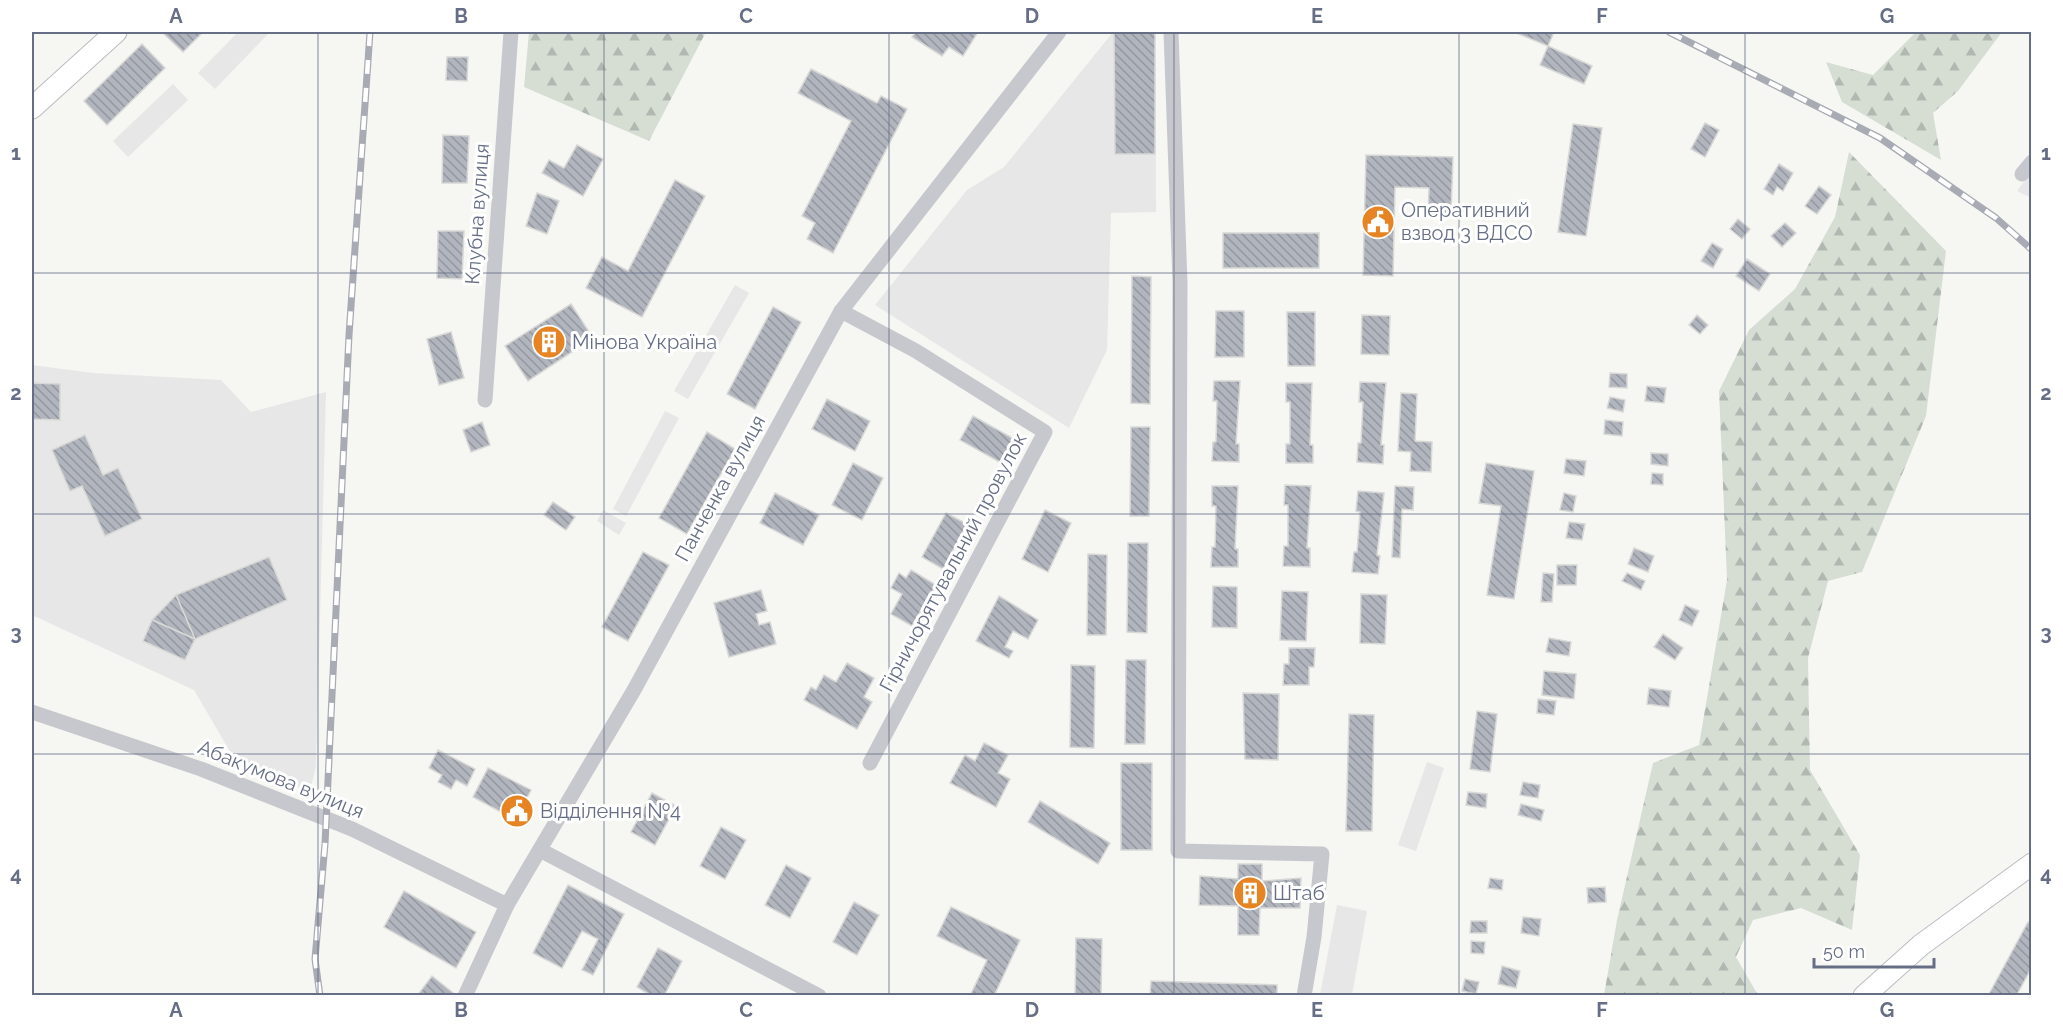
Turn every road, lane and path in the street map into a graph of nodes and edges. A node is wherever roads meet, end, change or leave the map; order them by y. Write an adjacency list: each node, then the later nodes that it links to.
1 (116, 32): 5 (street)
2 (511, 32): 7 (street, Клубна вулиця)
3 (1059, 32): 6 (street, Панченка вулиця)
4 (1171, 32): 15 (street)
5 (32, 108)
6 (841, 311): 9 (street, Гірничорятувальний провулок); 10 (street, Панченка вулиця)
7 (485, 399)
8 (32, 712): 12 (street, Абакумова вулиця)
9 (870, 764)
10 (540, 850): 12 (street, Панченка вулиця); 14 (street)
11 (2031, 864): 16 (street)
12 (507, 905): 13 (street, Панченка вулиця)
13 (465, 996)
14 (819, 996)
15 (1304, 996)
16 (1864, 996)

